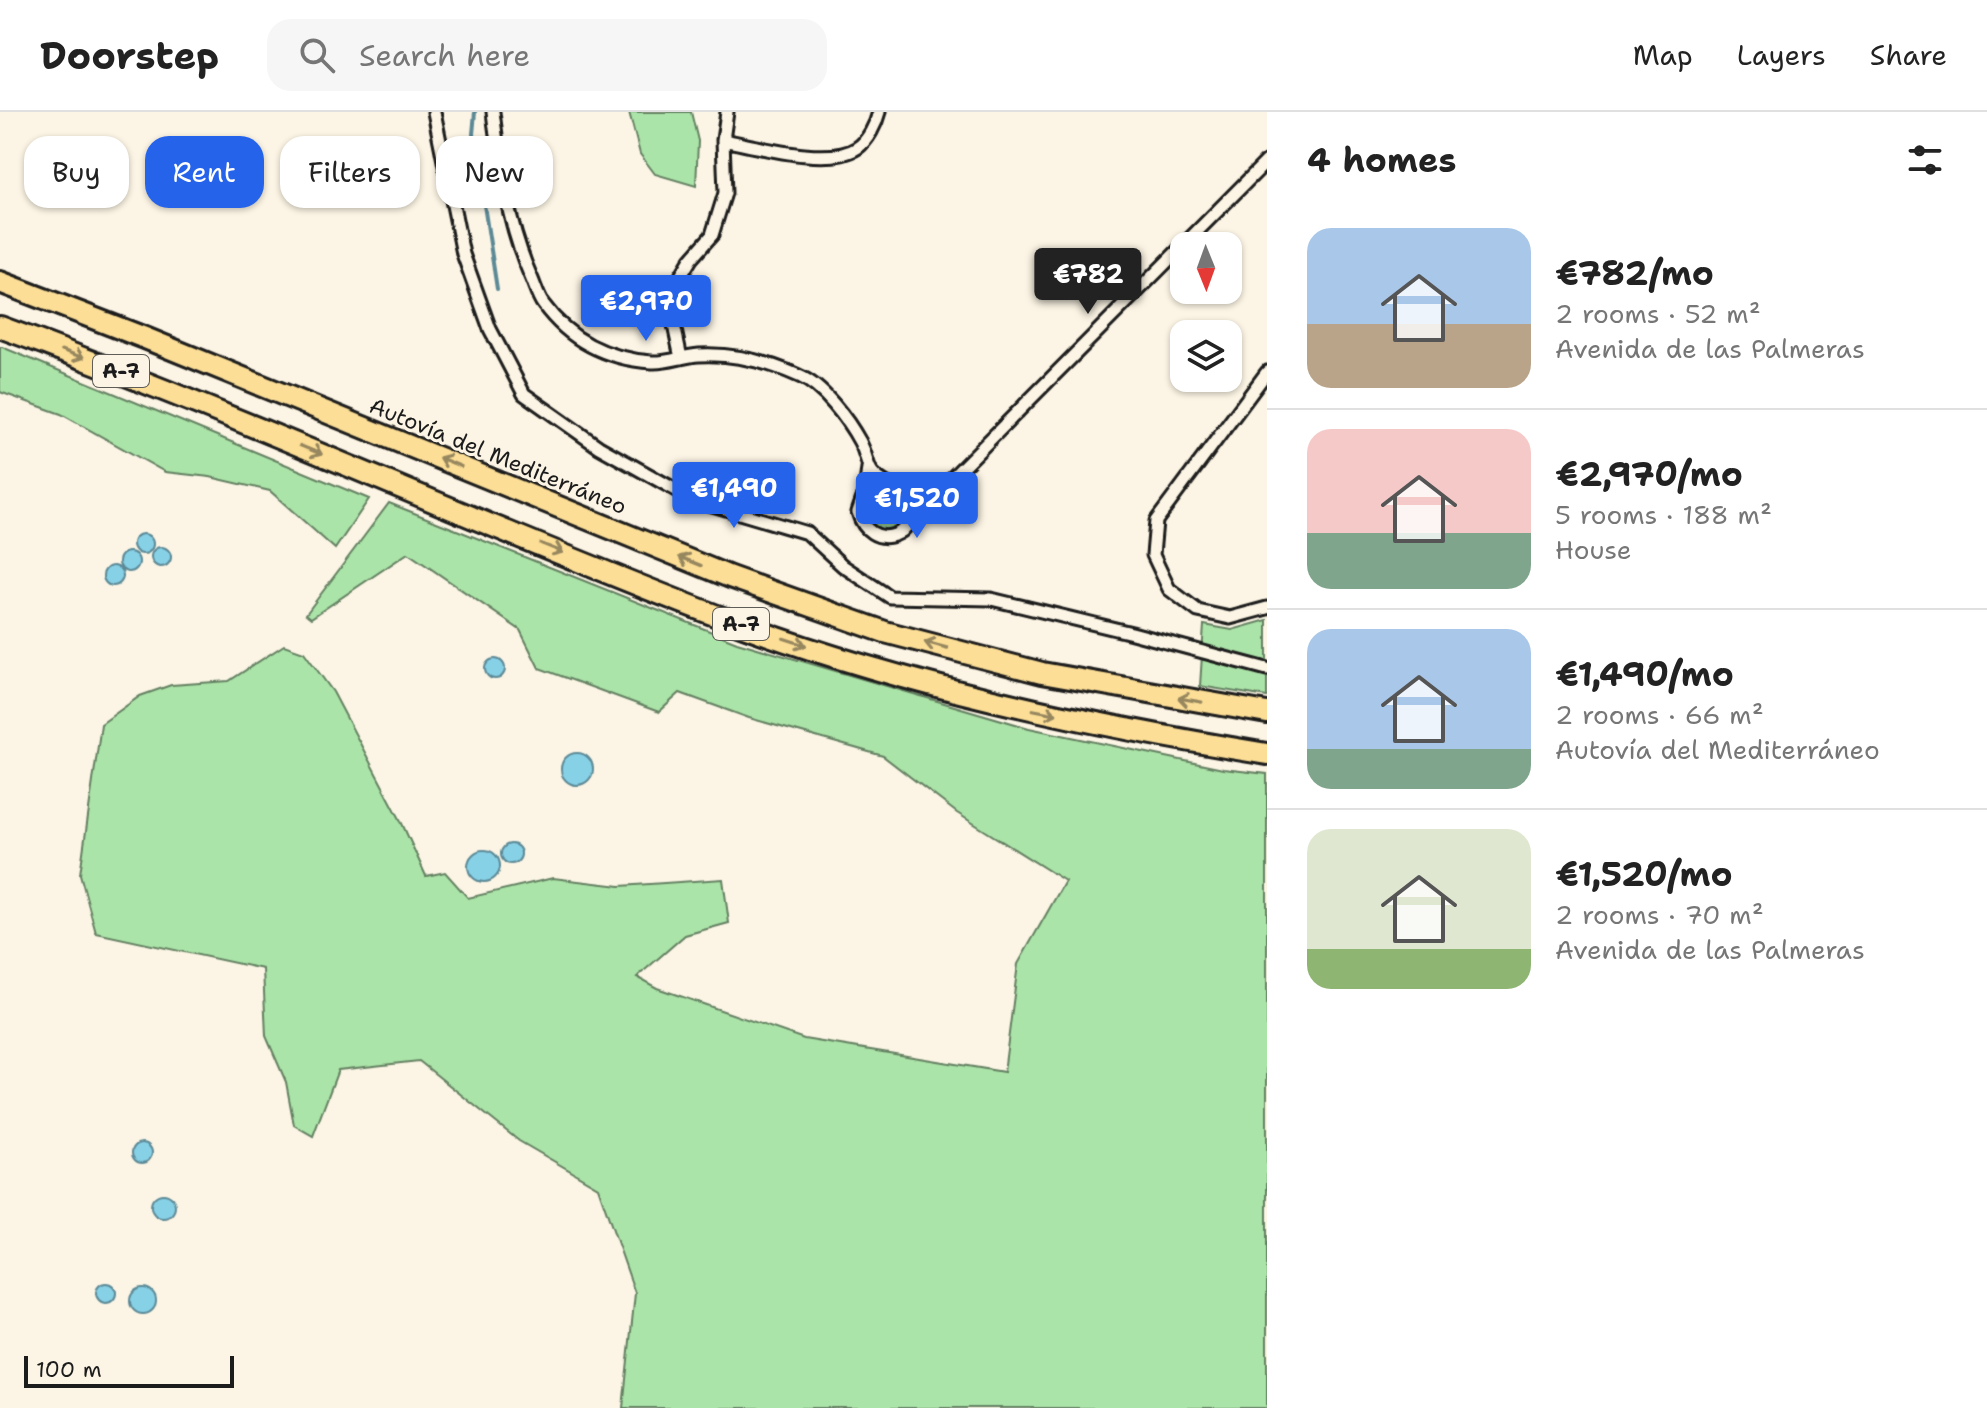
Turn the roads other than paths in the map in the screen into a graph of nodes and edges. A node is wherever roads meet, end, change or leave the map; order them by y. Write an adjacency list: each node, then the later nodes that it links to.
1 (434, 112): 18 (street)
2 (493, 112): 9 (street)
3 (727, 112): 5 (street)
4 (879, 112): 5 (street)
5 (723, 140): 9 (street)
6 (1266, 163): 15 (street)
7 (0, 282): 19 (highway, Autovía del Mediterráneo / A-7, one-way to 7)
8 (0, 327): 20 (highway, A-7, one-way to 20)
9 (681, 358): 11 (street)
10 (1267, 372): 17 (street)
11 (868, 467): 12 (street); 13 (street)
12 (889, 485): 13 (street); 14 (street)
13 (865, 492): 16 (street)
14 (903, 492): 15 (street); 16 (street)
15 (934, 496): 16 (street)
16 (902, 531)
17 (1267, 608)
18 (1267, 669)
19 (1267, 713)
20 (1267, 754)

